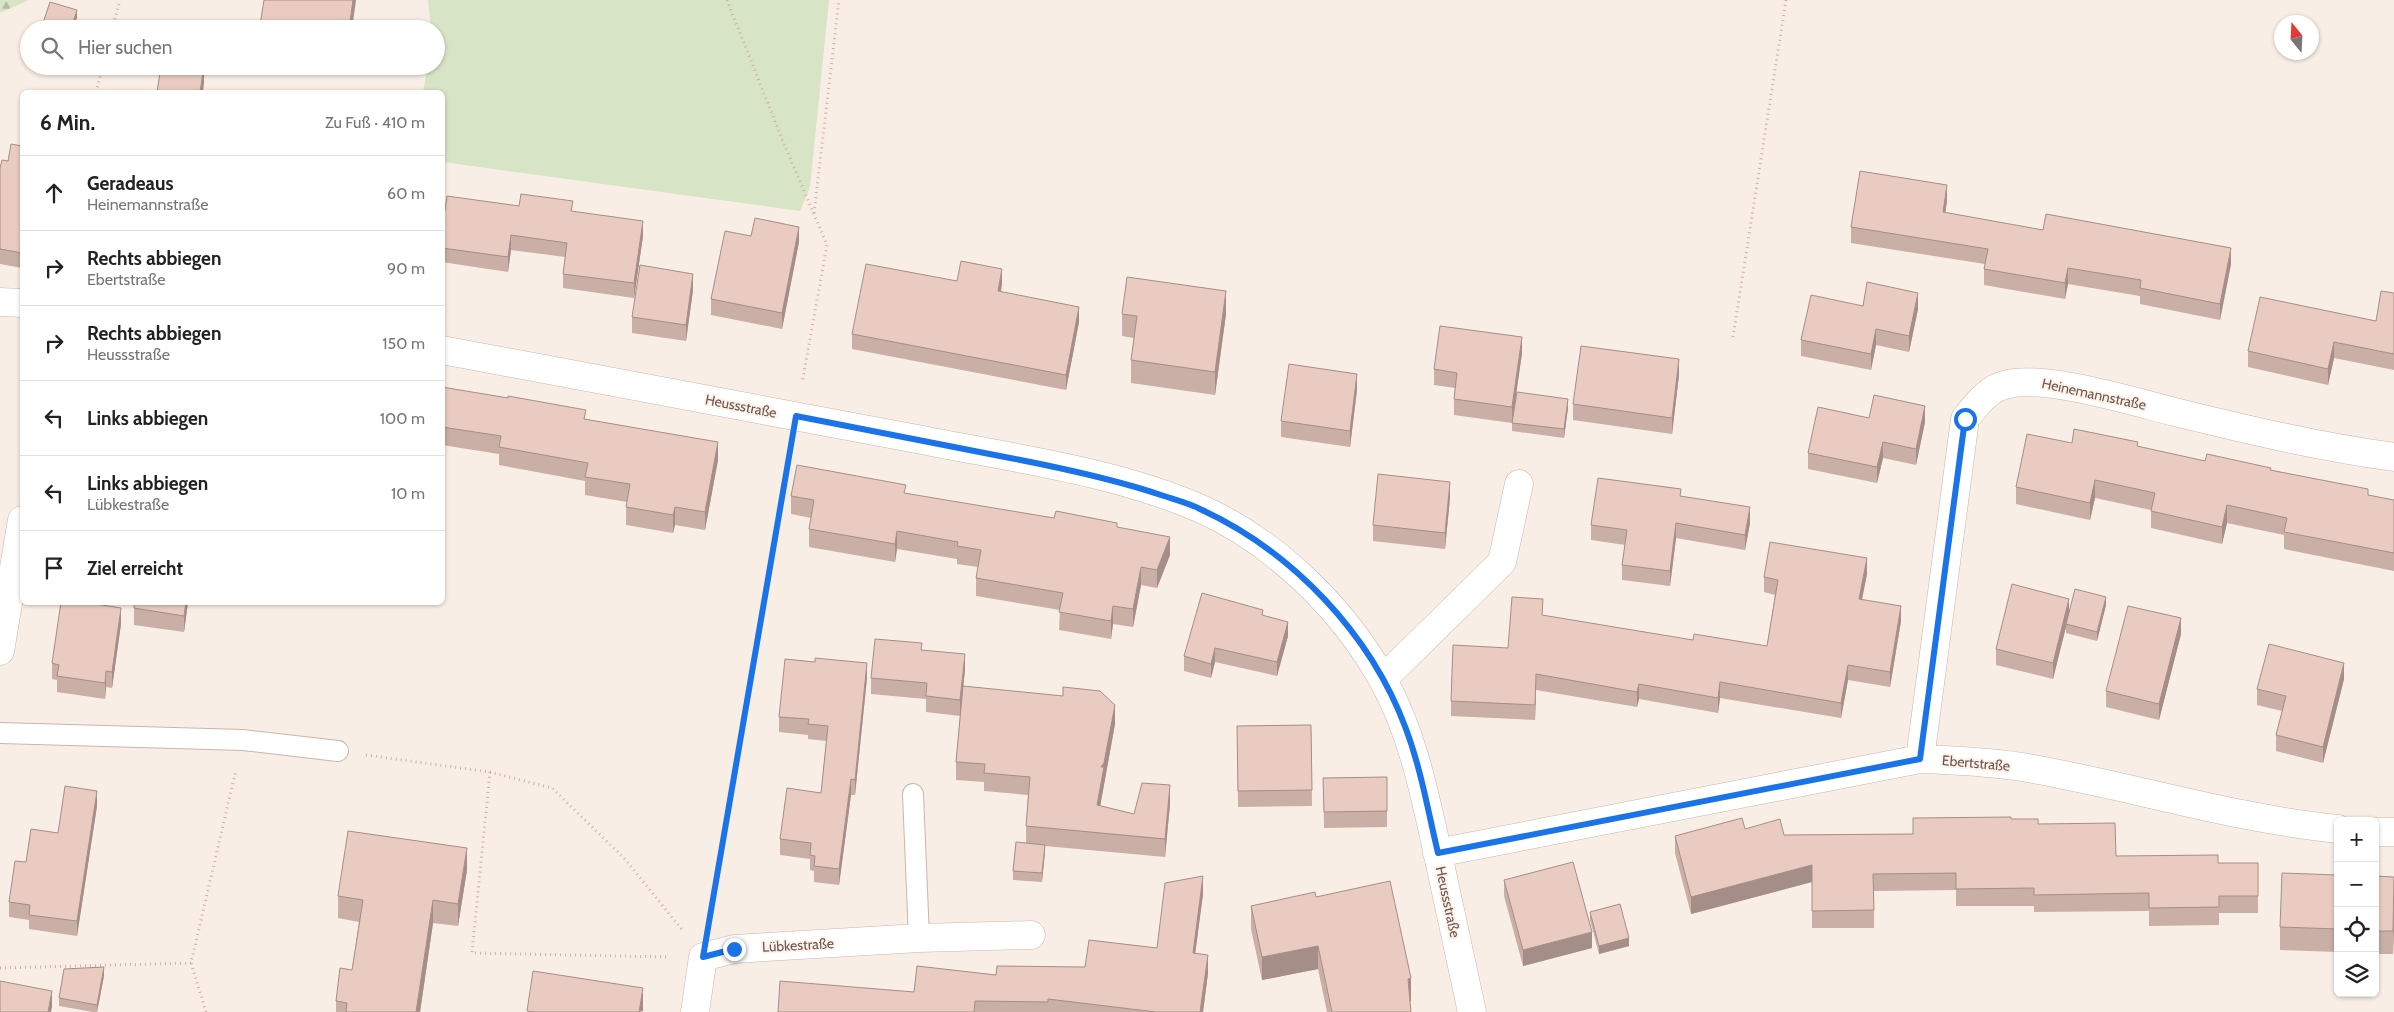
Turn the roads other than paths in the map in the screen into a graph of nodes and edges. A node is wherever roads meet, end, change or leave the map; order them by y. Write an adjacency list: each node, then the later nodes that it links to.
1 (0, 302): 2 (street)
2 (20, 303)
3 (445, 351): 8 (street, Heussstraße)
4 (2394, 457): 11 (street, Heinemannstraße)
5 (1519, 484): 8 (street)
6 (20, 532): 7 (street)
7 (0, 651)
8 (1382, 679): 16 (street, Heussstraße)
9 (0, 733): 10 (lane)
10 (338, 751)
11 (1920, 759): 13 (street, Ebertstraße); 16 (street, Ebertstraße)
12 (913, 794): 18 (lane)
13 (2334, 828)
14 (2379, 832): 15 (street)
15 (2394, 832)
16 (1438, 853): 20 (street, Heussstraße)
17 (1031, 935): 18 (street, Lübkestraße)
18 (919, 938): 19 (street, Lübkestraße)
19 (695, 1012)
20 (1472, 1012)

